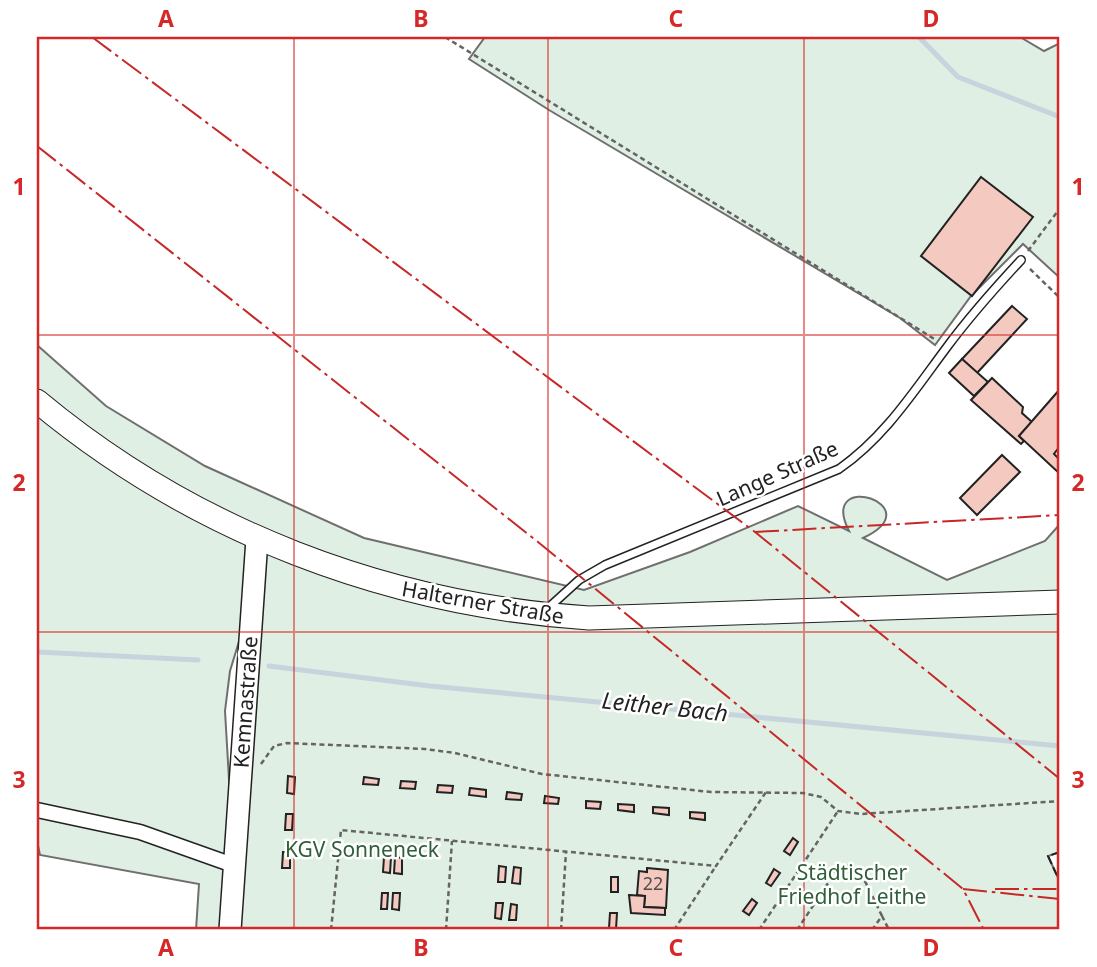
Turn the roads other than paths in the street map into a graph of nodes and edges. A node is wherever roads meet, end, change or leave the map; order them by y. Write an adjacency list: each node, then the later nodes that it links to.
1 (1021, 260): 5 (lane, Lange Straße)
2 (37, 401): 3 (main road, Halterner Straße)
3 (257, 539): 5 (main road, Halterner Straße); 7 (street, Kemnastraße)
4 (1060, 602): 5 (main road, Halterner Straße)
5 (541, 615)
6 (37, 810): 7 (street)
7 (233, 865): 8 (street, Kemnastraße)
8 (230, 930)

